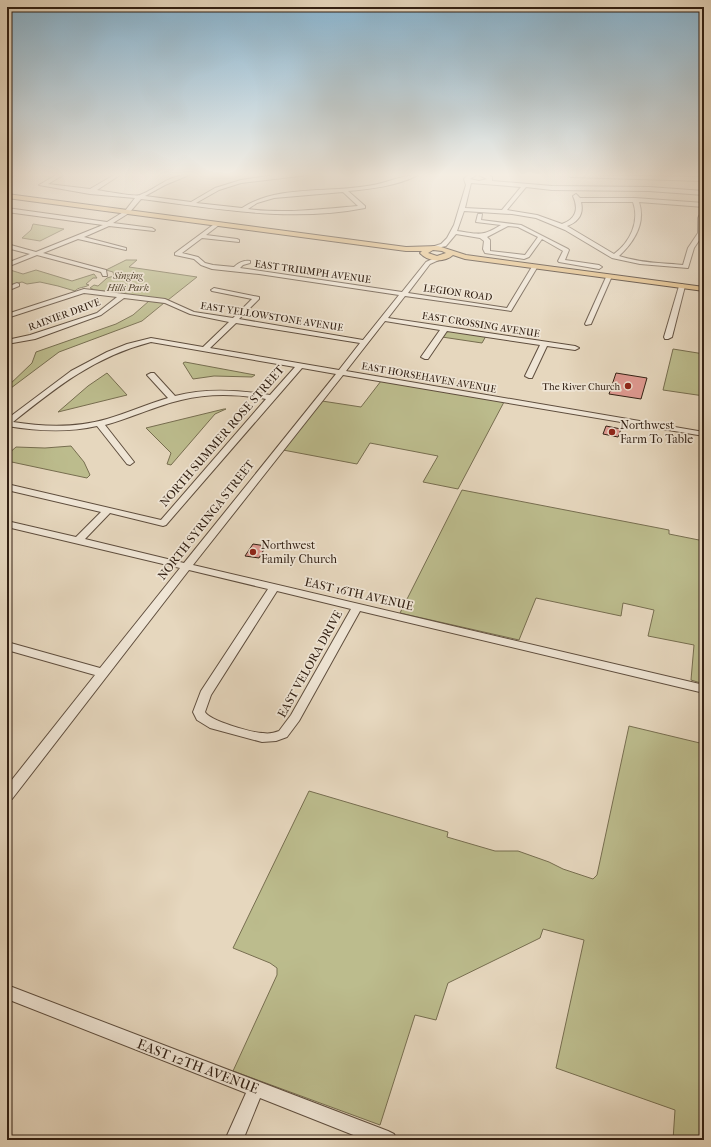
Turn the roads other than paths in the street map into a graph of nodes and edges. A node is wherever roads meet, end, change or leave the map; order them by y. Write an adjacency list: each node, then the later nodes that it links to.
1 (99, 229): 16 (street)
2 (141, 229): 11 (street)
3 (211, 229): 13 (street, EAST TRIUMPH AVENUE)
4 (251, 229): 21 (main road)
5 (454, 229): 12 (street)
6 (499, 229): 14 (street)
7 (525, 229): 15 (street)
8 (566, 229): 25 (street)
9 (636, 229): 25 (street)
10 (700, 229): 25 (street)
11 (152, 230)
12 (453, 232): 14 (street); 23 (street)
13 (200, 236): 17 (street); 33 (street, EAST TRIUMPH AVENUE)
14 (482, 236): 15 (street)
15 (541, 236): 32 (street)
16 (80, 238): 20 (street); 24 (street)
17 (238, 241)
18 (7, 246): 24 (street)
19 (7, 249): 24 (street)
20 (124, 249)
21 (406, 249): 22 (main road); 27 (main road)
22 (430, 249): 23 (main road); 27 (main road)
23 (447, 249): 26 (main road); 28 (main road)
24 (35, 254): 24 (street); 30 (street)
25 (614, 256)
26 (465, 257): 28 (main road); 31 (main road)
27 (426, 258): 28 (main road); 40 (street, NORTH SYRINGA STREET)
28 (441, 258)
29 (248, 262): 33 (street)
30 (7, 265)
31 (535, 266): 34 (main road); 40 (street, LEGION ROAD)
32 (599, 267)
33 (234, 270): 40 (street, EAST TRIUMPH AVENUE)
34 (609, 276): 36 (main road); 45 (street)
35 (17, 285): 37 (street)
36 (682, 286): 38 (main road); 47 (street)
37 (7, 289)
38 (704, 289)
39 (214, 290): 44 (street)
40 (404, 294): 43 (street, NORTH SYRINGA STREET)
41 (122, 296): 42 (street, EAST YELLOWSTONE AVENUE); 44 (street, EAST YELLOWSTONE AVENUE); 48 (street, RAINIER DRIVE)
42 (7, 316)
43 (384, 319): 46 (street, EAST CROSSING AVENUE); 49 (street, NORTH SYRINGA STREET)
44 (235, 321): 49 (street, EAST YELLOWSTONE AVENUE); 52 (street)
45 (588, 324)
46 (444, 328): 50 (street, EAST CROSSING AVENUE); 53 (street)
47 (668, 338)
48 (7, 342)
49 (365, 342): 55 (street, NORTH SYRINGA STREET)
50 (545, 344): 51 (street, EAST CROSSING AVENUE); 57 (street)
51 (575, 348)
52 (206, 349): 54 (street, EAST HORSEHAVEN AVENUE); 60 (street, EAST HORSEHAVEN AVENUE)
53 (425, 357)
54 (300, 365): 55 (street, EAST HORSEHAVEN AVENUE); 58 (street, NORTH SUMMER ROSE STREET)
55 (341, 372): 62 (street, EAST HORSEHAVEN AVENUE); 68 (street, NORTH SYRINGA STREET)
56 (151, 375): 59 (street)
57 (529, 376)
58 (270, 397): 59 (street); 65 (street, NORTH SUMMER ROSE STREET)
59 (173, 399): 61 (street)
60 (7, 423): 61 (street)
61 (100, 424): 63 (street)
62 (704, 434)
63 (130, 462)
64 (7, 488): 65 (street)
65 (108, 510): 67 (street)
66 (7, 524): 67 (street, EAST 16TH AVENUE)
67 (78, 541): 68 (street, EAST 16TH AVENUE)
68 (186, 567): 69 (street, EAST 16TH AVENUE); 72 (street, NORTH SYRINGA STREET)
69 (275, 587): 70 (street, EAST 16TH AVENUE); 70 (street, EAST VELORA DRIVE)
70 (357, 607): 73 (street, EAST 16TH AVENUE)
71 (7, 646): 72 (street)
72 (103, 673): 74 (street, NORTH SYRINGA STREET)
73 (704, 689)
74 (7, 795)
75 (7, 992): 76 (street, EAST 12TH AVENUE)
76 (256, 1088): 77 (street); 78 (street, EAST 12TH AVENUE)
77 (234, 1140)
78 (388, 1140)

